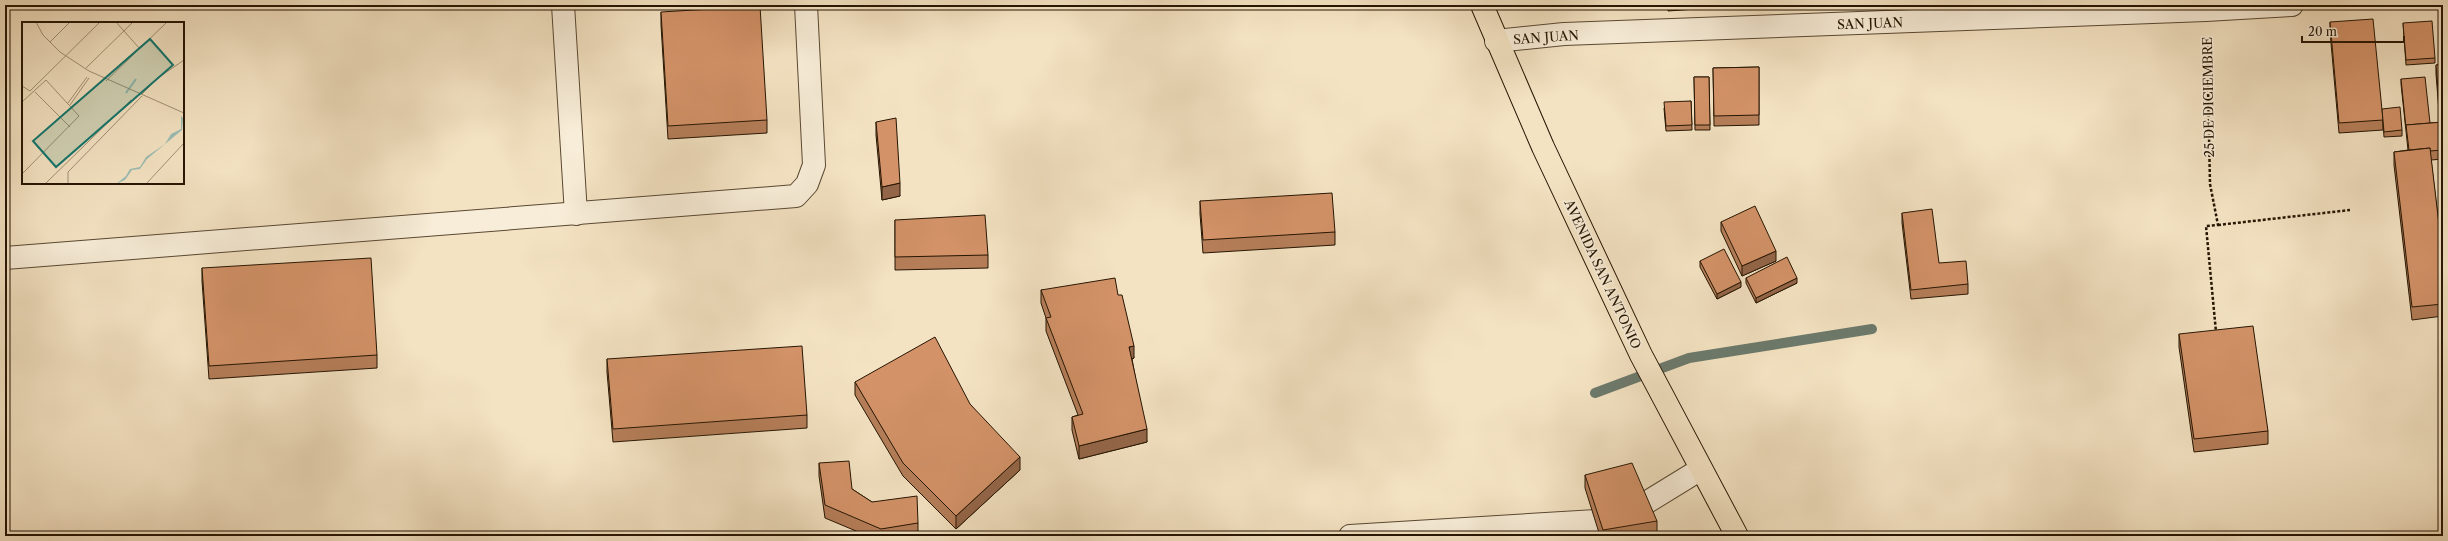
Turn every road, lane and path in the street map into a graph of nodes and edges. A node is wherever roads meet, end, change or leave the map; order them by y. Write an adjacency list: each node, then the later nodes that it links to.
1 (563, 5): 8 (street)
2 (806, 5): 8 (street)
3 (1482, 5): 6 (main road, AVENIDA SAN ANTONIO)
4 (2292, 5): 5 (street, SAN JUAN)
5 (2216, 8): 6 (street, SAN JUAN); 9 (path, 25 DE DICIEMBRE)
6 (1496, 40): 12 (main road, AVENIDA SAN ANTONIO)
7 (2350, 210): 9 (path)
8 (576, 214): 10 (street)
9 (2218, 225): 11 (path)
10 (5, 258)
11 (2216, 334)
12 (1701, 469): 13 (street); 16 (main road, AVENIDA SAN ANTONIO)
13 (1644, 504)
14 (1596, 521): 15 (street)
15 (1350, 536)
16 (1737, 536)

